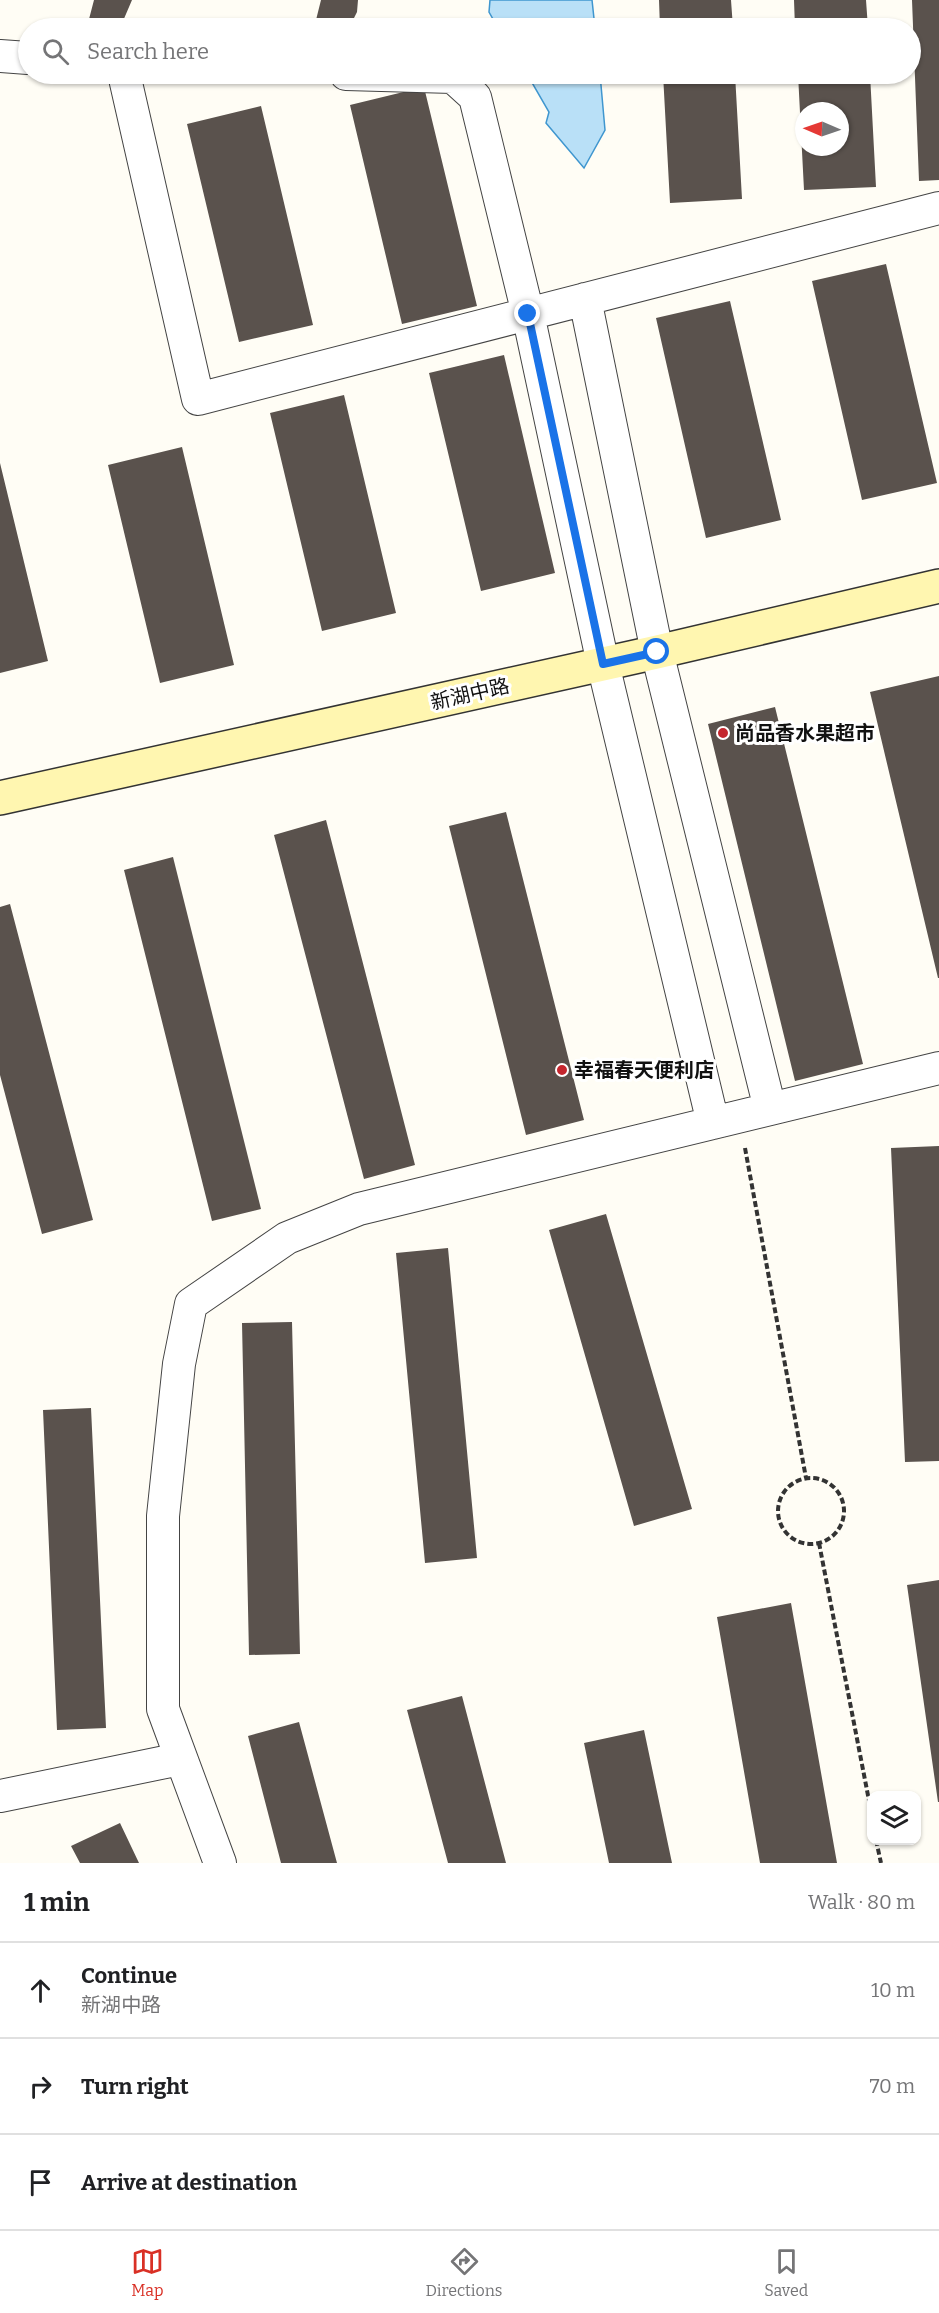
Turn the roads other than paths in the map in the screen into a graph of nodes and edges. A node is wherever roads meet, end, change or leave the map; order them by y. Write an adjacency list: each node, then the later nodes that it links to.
1 (0, 56): 2 (street)
2 (18, 57)
3 (126, 84): 7 (street)
4 (461, 84): 7 (street)
5 (939, 208): 6 (street)
6 (585, 299): 7 (street); 10 (street)
7 (528, 314): 11 (street)
8 (939, 586): 10 (street, 新湖中路)
9 (939, 593): 10 (street)
10 (658, 657): 11 (street, 新湖中路); 15 (street)
11 (604, 669): 12 (street, 新湖中路); 13 (street); 16 (street)
12 (0, 798)
13 (0, 804)
14 (939, 1068): 15 (street)
15 (770, 1109): 16 (street)
16 (726, 1120): 17 (street)
17 (180, 1759): 18 (street); 19 (street)
18 (0, 1796)
19 (220, 1863)

